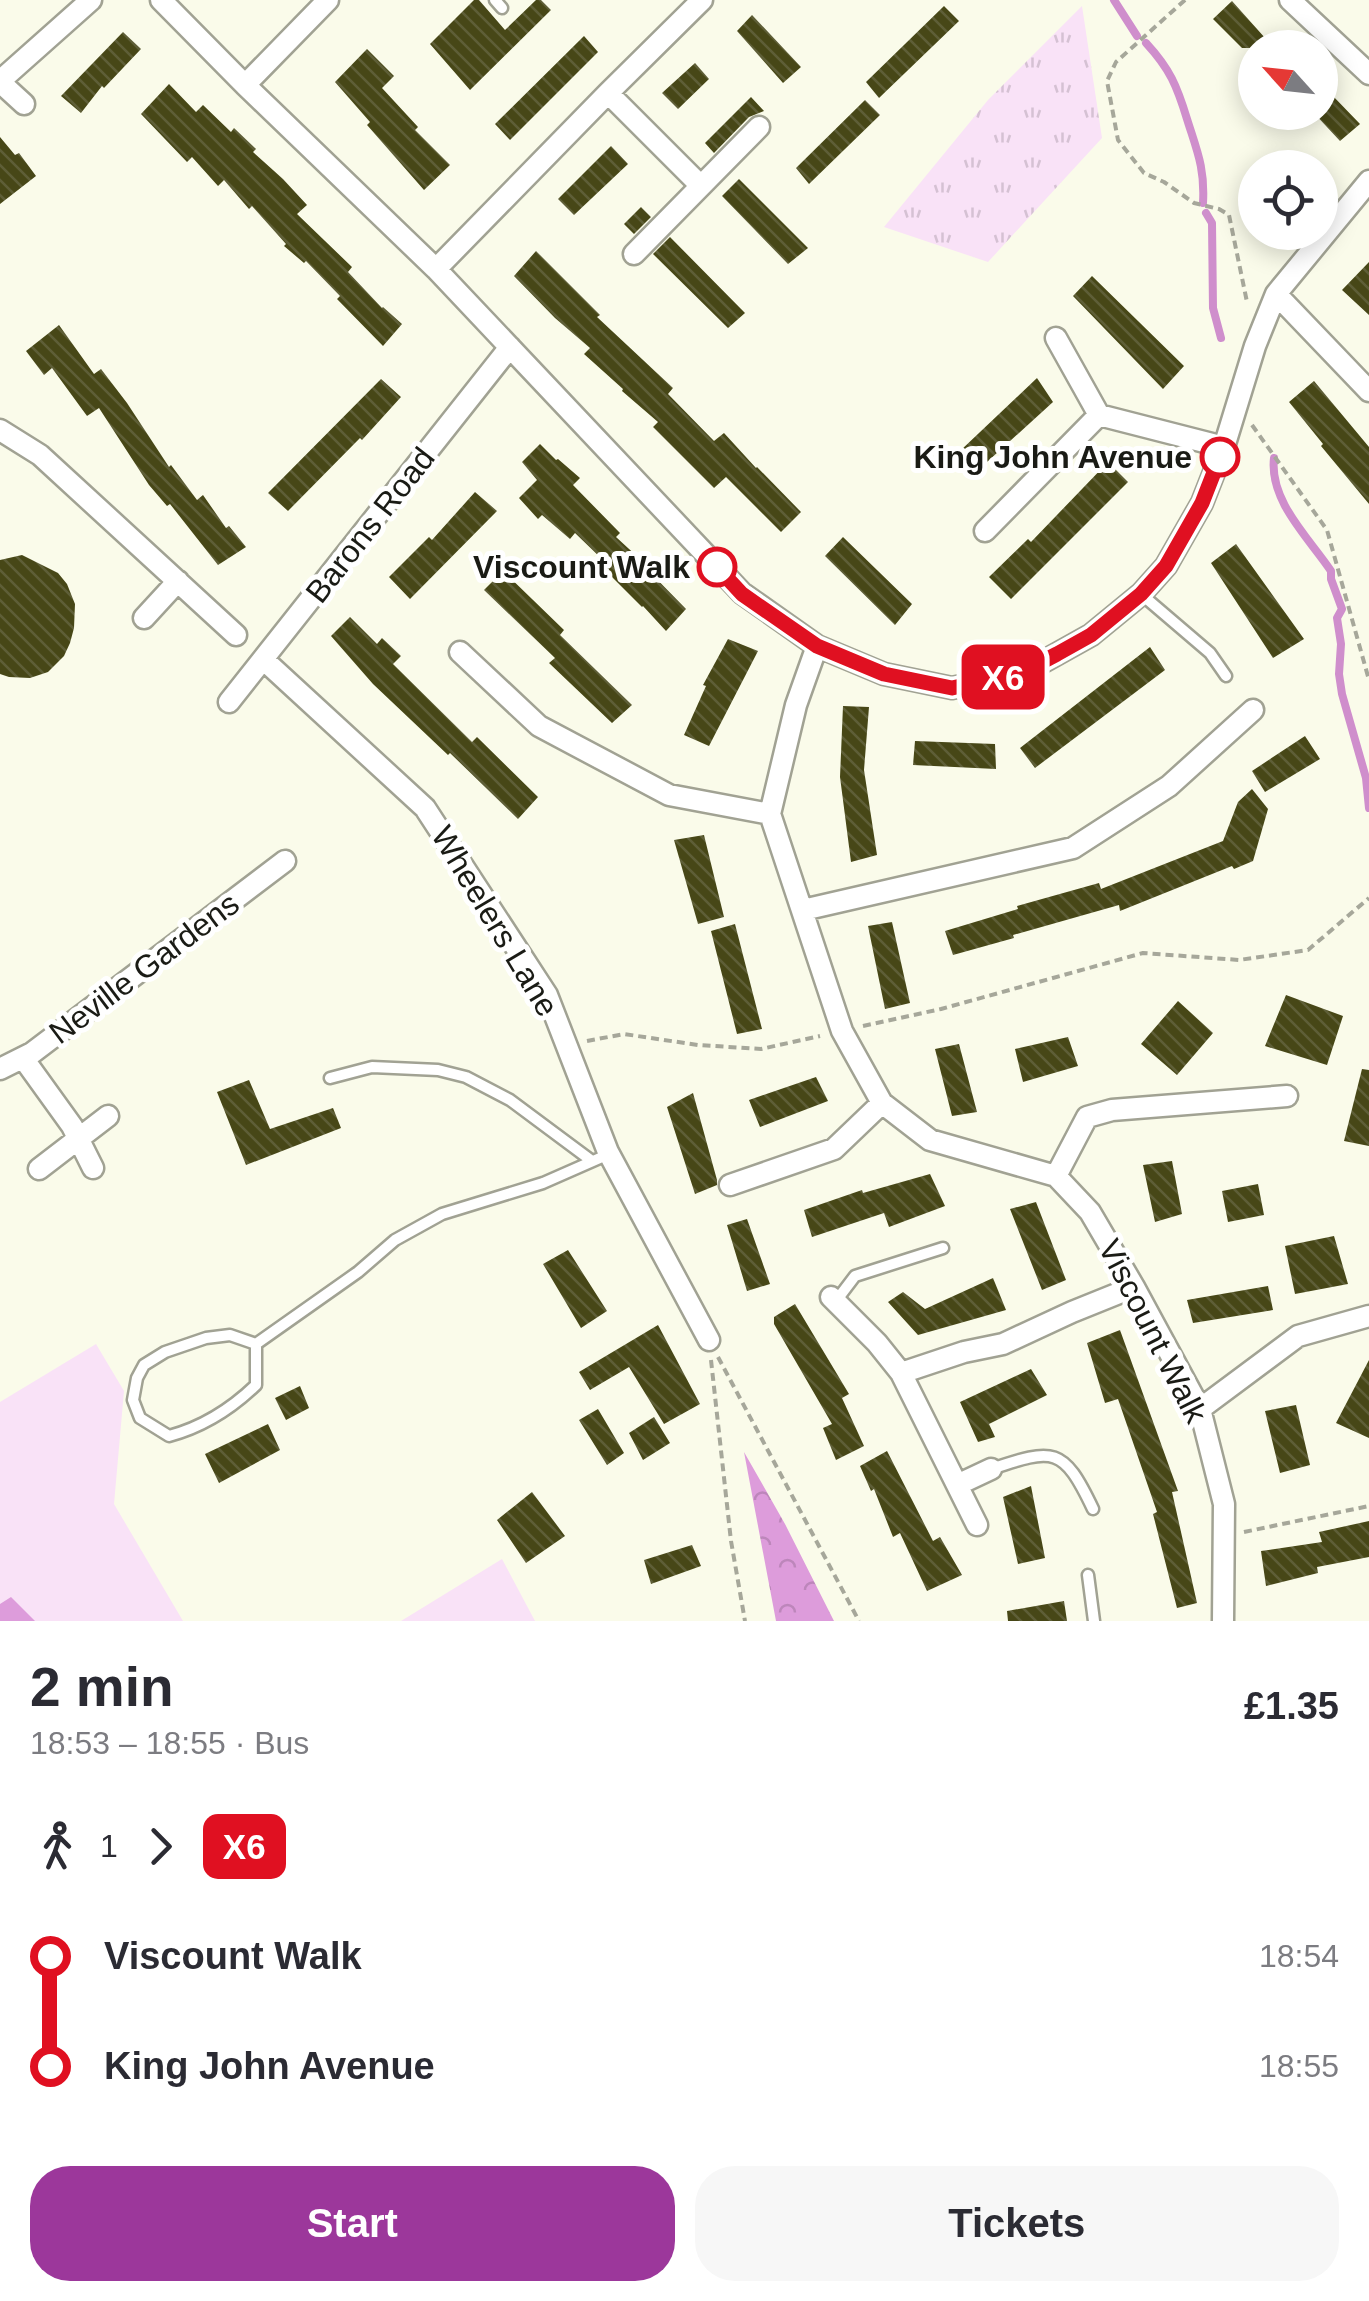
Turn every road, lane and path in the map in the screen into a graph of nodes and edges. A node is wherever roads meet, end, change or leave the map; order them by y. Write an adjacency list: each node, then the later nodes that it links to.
1 (90, 0): 8 (street)
2 (161, 0): 9 (street)
3 (328, 0): 9 (street)
4 (702, 0): 10 (street)
5 (1184, 0): 19 (path)
6 (1290, 0): 7 (street)
7 (1369, 74)
8 (0, 82): 11 (street)
9 (245, 85): 16 (street)
10 (608, 93): 14 (street); 16 (street)
11 (24, 104)
12 (759, 127): 14 (street)
13 (1369, 181): 17 (street)
14 (701, 186): 15 (street)
15 (634, 254)
16 (436, 269): 20 (street)
17 (1276, 294): 19 (street); 21 (street)
18 (1056, 338): 23 (street)
19 (1255, 346): 22 (street)
20 (510, 347): 31 (street); 33 (street, Barons Road)
21 (1369, 391)
22 (1236, 404): 25 (street); 35 (path)
23 (1100, 415): 25 (street); 26 (street)
24 (0, 430): 27 (street)
25 (1224, 447): 28 (street)
26 (985, 531)
27 (178, 581): 29 (street); 30 (street)
28 (1141, 594): 31 (street); 34 (lane)
29 (144, 618)
30 (236, 634)
31 (817, 646): 38 (street)
32 (460, 652): 38 (street)
33 (264, 660): 36 (street, Barons Road); 43 (street, Wheelers Lane)
34 (1226, 676)
35 (1369, 680)
36 (229, 702)
37 (1253, 710): 41 (street)
38 (770, 814): 41 (street)
39 (285, 862): 44 (street, Neville Gardens)
40 (1369, 898): 42 (path)
41 (803, 910): 42 (street)
42 (842, 1031): 43 (path); 48 (street)
43 (566, 1045): 51 (street, Wheelers Lane)
44 (23, 1058): 45 (street, Neville Gardens); 50 (street)
45 (0, 1068)
46 (330, 1078): 51 (lane)
47 (1287, 1096): 54 (street)
48 (882, 1103): 54 (street); 55 (street)
49 (108, 1116): 50 (street)
50 (78, 1136): 52 (street); 53 (street)
51 (600, 1158): 60 (street, Wheelers Lane); 61 (lane)
52 (39, 1168)
53 (93, 1168)
54 (1056, 1176): 57 (street, Viscount Walk)
55 (730, 1185)
56 (943, 1248): 58 (lane)
57 (1134, 1287): 62 (street); 63 (street, Viscount Walk)
58 (833, 1299): 62 (street)
59 (1369, 1316): 63 (street)
60 (708, 1340): 71 (path); 72 (path)
61 (256, 1344): 61 (lane)
62 (901, 1373): 65 (street)
63 (1200, 1409): 69 (street, Viscount Walk)
64 (991, 1469): 65 (street); 67 (lane)
65 (958, 1486): 68 (street)
66 (1369, 1506): 69 (path)
67 (1094, 1509)
68 (977, 1524)
69 (1224, 1536): 74 (street, Viscount Walk)
70 (1088, 1576): 73 (lane)
71 (745, 1621)
72 (859, 1621)
73 (1094, 1621)
74 (1224, 1621)

